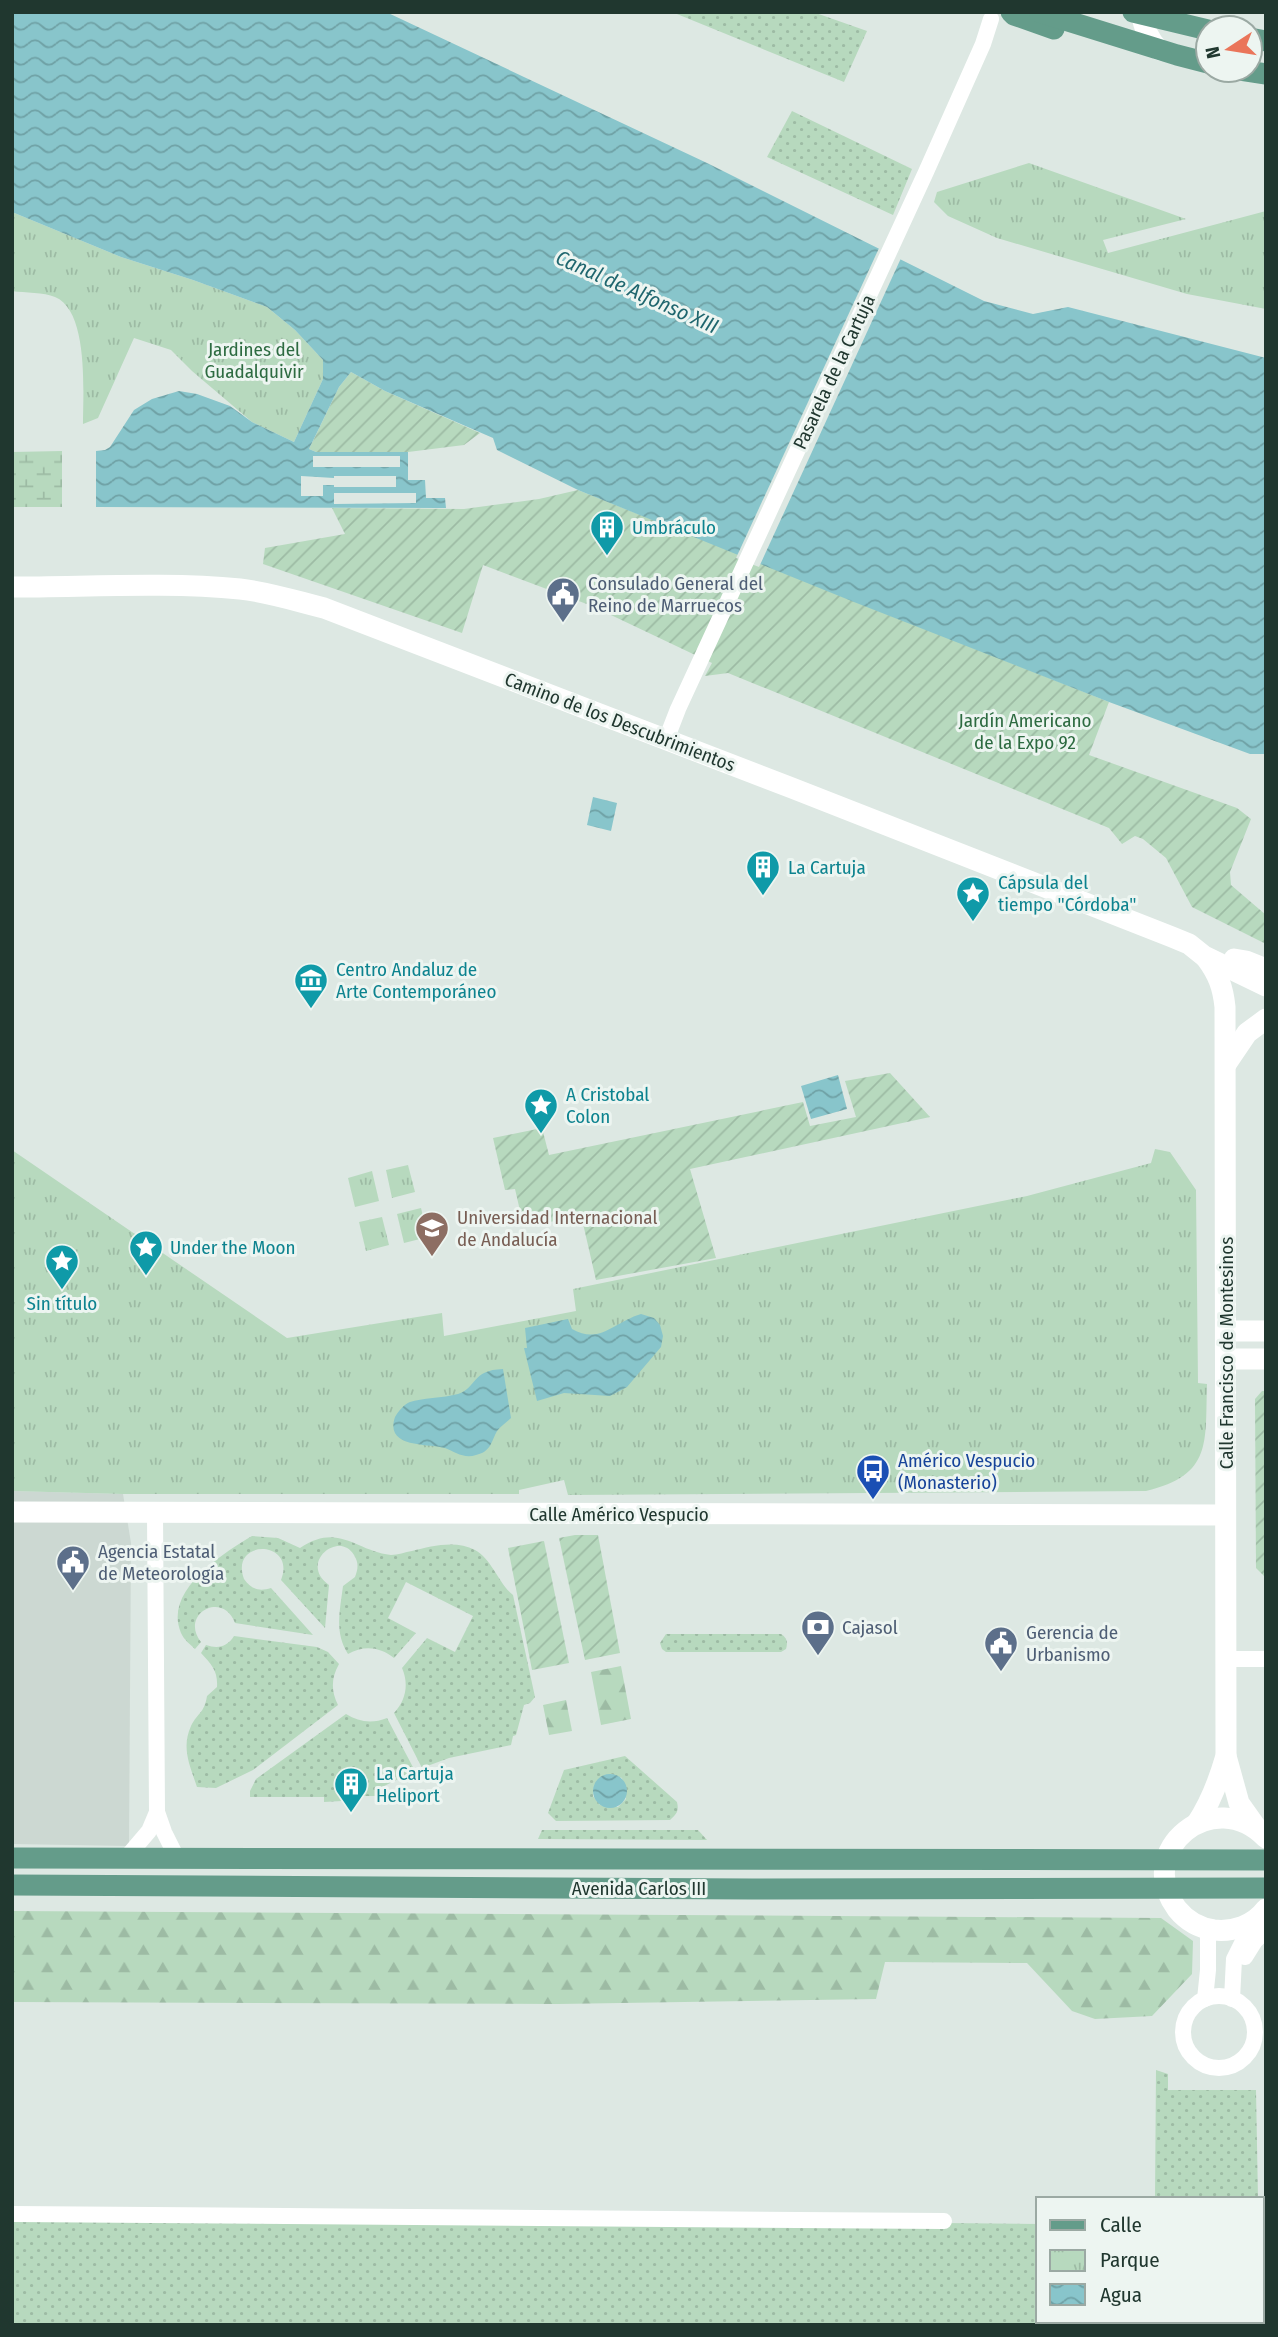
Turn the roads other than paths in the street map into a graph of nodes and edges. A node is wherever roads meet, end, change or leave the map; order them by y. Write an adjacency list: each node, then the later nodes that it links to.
1 (1039, 12): 3 (main road)
2 (1118, 12): 3 (main road)
3 (1149, 19): 4 (main road); 5 (main road); 6 (main road)
4 (996, 22): 8 (street, Pasarela de la Cartuja)
5 (1194, 27)
6 (1194, 59)
7 (12, 587): 8 (street, Camino de los Descubrimientos)
8 (666, 740): 9 (street, Camino de los Descubrimientos)
9 (1205, 956): 10 (street, Camino de los Descubrimientos); 11 (street, Camino de los Descubrimientos); 13 (street, Calle Francisco de Montesinos)
10 (1266, 969)
11 (1266, 986)
12 (1266, 1019): 13 (street)
13 (1226, 1064): 14 (street, Calle Francisco de Montesinos)
14 (1226, 1331): 15 (street); 16 (street, Calle Francisco de Montesinos)
15 (1266, 1331)
16 (1226, 1359): 17 (street); 20 (street, Calle Francisco de Montesinos)
17 (1266, 1359)
18 (12, 1512): 19 (street, Calle Américo Vespucio)
19 (155, 1513): 20 (street, Calle Américo Vespucio); 24 (street)
20 (1225, 1515): 21 (street, Calle Francisco de Montesinos)
21 (1226, 1659): 22 (street); 23 (street, Calle Francisco de Montesinos)
22 (1266, 1659)
23 (1226, 1756): 25 (street, Calle Francisco de Montesinos); 26 (street, Calle Francisco de Montesinos)
24 (156, 1812): 28 (street); 29 (street)
25 (1196, 1823): 26 (street); 30 (street, Calle Francisco de Montesinos)
26 (1262, 1834)
27 (12, 1858): 28 (main road, Avenida Carlos III)
28 (126, 1858): 29 (main road, Avenida Carlos III)
29 (177, 1858): 30 (main road, Avenida Carlos III)
30 (1166, 1860): 31 (main road, Avenida Carlos III); 33 (street)
31 (1266, 1860)
32 (12, 1885): 33 (main road, Avenida Carlos III)
33 (1167, 1888): 34 (main road, Avenida Carlos III); 37 (street)
34 (1266, 1888)
35 (1266, 1909): 36 (street)
36 (1257, 1927): 37 (street); 38 (street)
37 (1208, 1929): 39 (street)
38 (1232, 1999): 39 (street); 40 (street)
39 (1205, 2000): 40 (street)
40 (1260, 2029)
41 (12, 2214): 42 (street)
42 (944, 2221)

